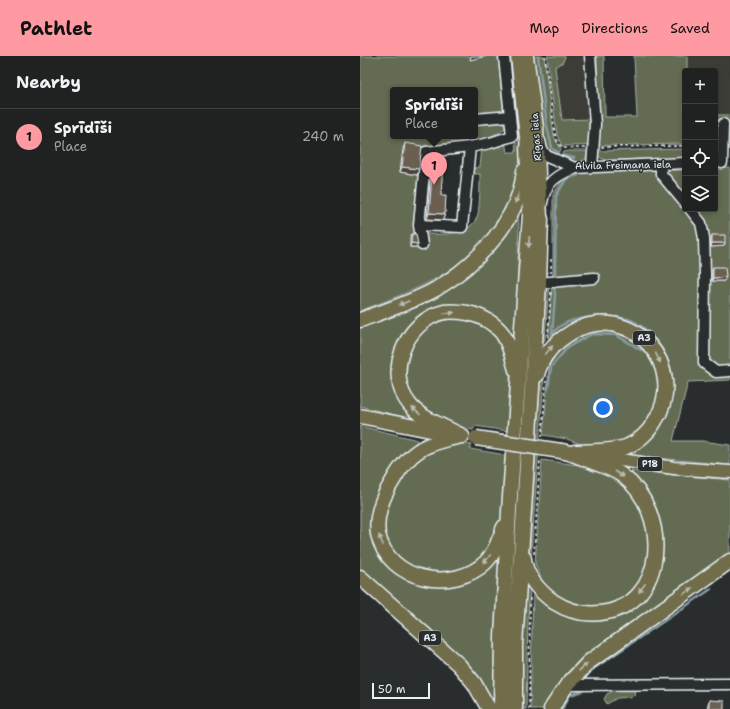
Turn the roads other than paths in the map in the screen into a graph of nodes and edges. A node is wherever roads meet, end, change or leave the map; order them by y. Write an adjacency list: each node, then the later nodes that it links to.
1 (504, 56): 5 (street)
2 (517, 56): 10 (main road, Rīgas iela)
3 (527, 56): 8 (main road, Rīgas iela)
4 (590, 56): 14 (street)
5 (510, 116): 6 (street); 9 (street)
6 (478, 119)
7 (723, 124): 11 (street)
8 (536, 127): 15 (street, Alvila Freimaņa iela); 18 (main road, Rīgas iela)
9 (470, 147): 19 (street); 19 (street)
10 (527, 147): 23 (highway, one-way to 23); 25 (highway, one-way to 25)
11 (722, 163)
12 (661, 164): 13 (street, Alvila Freimaņa iela); 14 (street, Alvila Freimaņa iela); 16 (street)
13 (682, 164)
14 (592, 167): 15 (street, Alvila Freimaņa iela)
15 (575, 168): 18 (street)
16 (682, 199)
17 (692, 212): 24 (street)
18 (540, 219): 22 (highway, A3)
19 (419, 225): 20 (street)
20 (422, 245)
21 (594, 278): 22 (street)
22 (545, 284): 27 (highway, A3)
23 (360, 320)
24 (730, 371)
25 (519, 380): 28 (highway, one-way to 25); 32 (highway)
26 (360, 416): 28 (highway, A3)
27 (528, 427): 29 (highway, A3, one-way to 29); 31 (highway, A3)
28 (462, 436): 29 (highway, A3, bridge); 32 (highway, one-way to 28)
29 (566, 452): 30 (main road, P18); 31 (highway, one-way to 31)
30 (730, 472)
31 (524, 493): 39 (highway, A3)
32 (509, 511): 38 (highway)
33 (730, 561): 36 (highway, one-way to 33)
34 (360, 577): 37 (highway, A3)
35 (730, 684): 36 (street)
36 (567, 685): 40 (highway)
37 (489, 709)
38 (501, 709)
39 (514, 709)
40 (551, 709)

